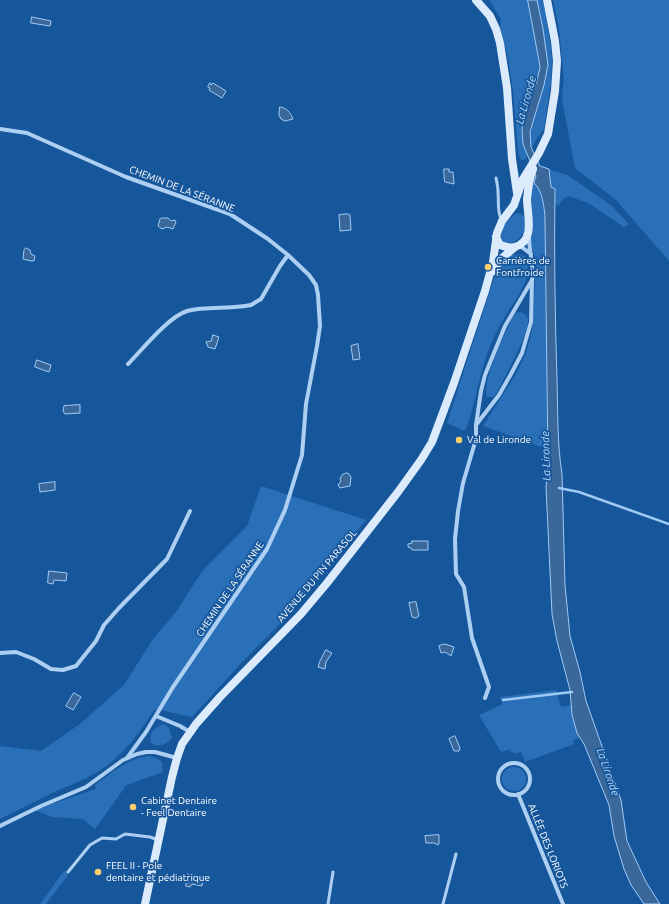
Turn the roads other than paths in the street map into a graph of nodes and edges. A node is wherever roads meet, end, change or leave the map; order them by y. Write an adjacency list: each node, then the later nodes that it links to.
1 (476, 0): 4 (street)
2 (547, 0): 5 (street)
3 (0, 129): 15 (street, CHEMIN DE LA SÉRANNE)
4 (512, 158): 7 (street); 8 (street)
5 (530, 171): 7 (street); 9 (street)
6 (496, 178): 11 (lane)
7 (523, 179): 8 (street); 9 (street)
8 (517, 196): 11 (street)
9 (527, 199): 10 (street)
10 (528, 216): 11 (street); 12 (street)
11 (505, 218): 13 (street)
12 (528, 232): 14 (street); 16 (street)
13 (496, 238): 14 (street); 17 (street, AVENUE DU PIN PARASOL)
14 (517, 246): 16 (street); 17 (street, AVENUE DU PIN PARASOL)
15 (288, 255): 19 (street); 24 (street, CHEMIN DE LA SÉRANNE)
16 (531, 255): 18 (street)
17 (491, 273): 25 (street, AVENUE DU PIN PARASOL)
18 (532, 280): 20 (street); 20 (street)
19 (128, 364)
20 (476, 425): 23 (street)
21 (190, 511): 22 (street)
22 (0, 653)
23 (485, 698)
24 (156, 716): 25 (street); 26 (street, CHEMIN DE LA SÉRANNE)
25 (190, 732): 27 (street, AVENUE DU PIN PARASOL)
26 (127, 758): 27 (street); 29 (street)
27 (177, 758): 30 (street, AVENUE DU PIN PARASOL)
28 (518, 794): 28 (street, ALLÉE DES LORIOTS); 37 (street, ALLÉE DES LORIOTS)
29 (0, 826)
30 (158, 840): 32 (lane); 34 (street, AVENUE DU PIN PARASOL)
31 (456, 854): 36 (lane)
32 (68, 872)
33 (333, 872): 35 (lane)
34 (145, 904)
35 (328, 904)
36 (443, 904)
37 (563, 904)

